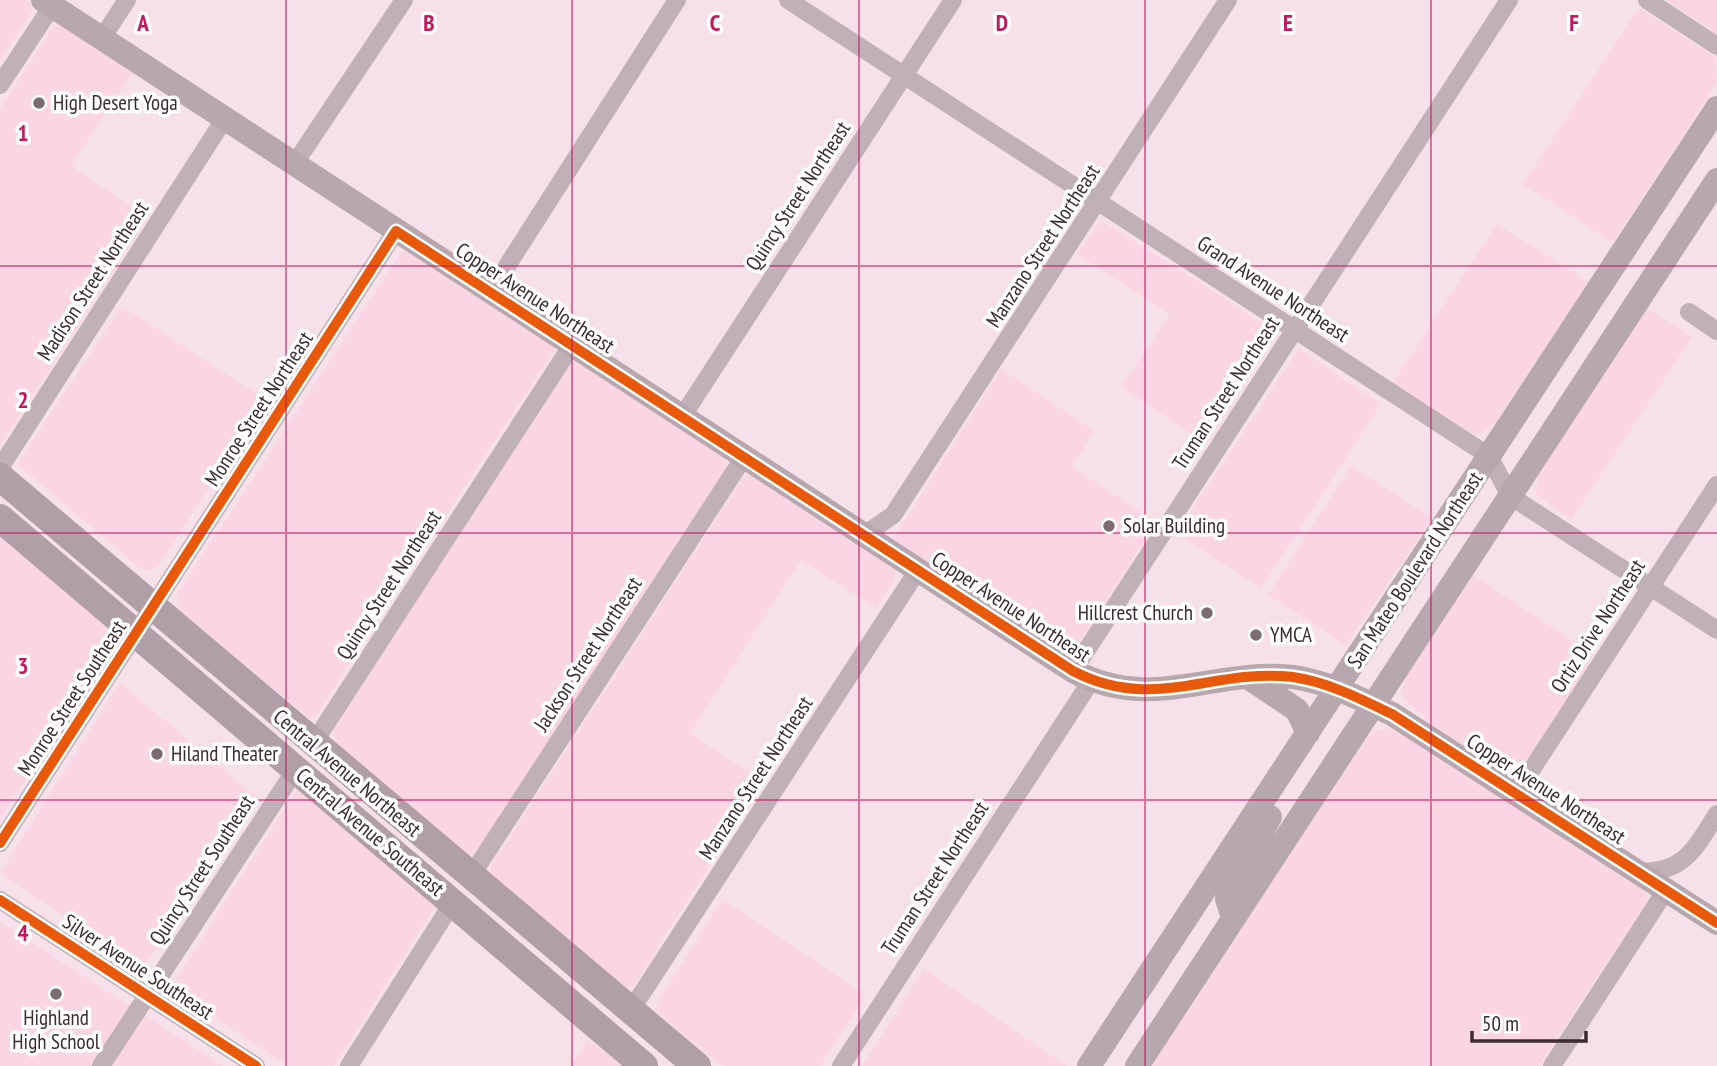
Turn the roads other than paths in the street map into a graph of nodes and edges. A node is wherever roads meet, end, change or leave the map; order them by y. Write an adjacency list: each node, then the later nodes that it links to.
1 (127, 0): 10 (street)
2 (404, 0): 16 (street)
3 (677, 0): 20 (street)
4 (788, 0): 12 (street, Grand Avenue Northeast)
5 (953, 0): 12 (street, Quincy Street Northeast)
6 (1228, 0): 18 (street, Manzano Street Northeast)
7 (1509, 0): 24 (street, Truman Street Northeast)
8 (1647, 0): 11 (street)
9 (48, 3): 10 (main road, Copper Avenue Northeast); 13 (street)
10 (102, 38): 15 (main road, Copper Avenue Northeast)
11 (1717, 46)
12 (904, 76): 18 (street, Grand Avenue Northeast); 27 (street, Quincy Street Northeast)
13 (0, 85)
14 (1717, 108): 28 (main road, San Mateo Boulevard Northeast)
15 (225, 118): 16 (main road, Copper Avenue Northeast); 30 (street, Madison Street Northeast)
16 (295, 163): 19 (main road, Copper Avenue Northeast)
17 (1717, 180): 33 (main road, San Mateo Boulevard Northeast)
18 (1098, 202): 24 (street, Grand Avenue Northeast); 34 (street, Manzano Street Northeast)
19 (396, 231): 21 (main road, Copper Avenue Northeast); 40 (street, Monroe Street Northeast)
20 (507, 266): 21 (street); 22 (street)
21 (469, 278): 22 (main road, Copper Avenue Northeast)
22 (504, 300): 26 (main road, Copper Avenue Northeast)
23 (1689, 312): 25 (street)
24 (1294, 329): 28 (street, Grand Avenue Northeast); 43 (street, Truman Street Northeast)
25 (1717, 331)
26 (572, 345): 27 (main road, Copper Avenue Northeast); 48 (street, Quincy Street Northeast)
27 (682, 417): 29 (main road, Copper Avenue Northeast)
28 (1489, 456): 33 (street, Grand Avenue Northeast); 45 (main road, San Mateo Boulevard Northeast)
29 (744, 457): 36 (main road, Copper Avenue Northeast); 55 (street, Jackson Street Northeast)
30 (0, 468)
31 (0, 477): 40 (main road, Central Avenue Northeast)
32 (1717, 485): 39 (street, Ortiz Drive Northeast)
33 (1510, 496): 39 (street, Grand Avenue Northeast); 46 (main road, San Mateo Boulevard Northeast)
34 (894, 515): 36 (street, Manzano Street Northeast); 37 (street, Manzano Street Northeast)
35 (0, 518): 42 (main road, Central Avenue Southeast)
36 (864, 535): 37 (main road, Copper Avenue Northeast)
37 (892, 554): 38 (main road, Copper Avenue Northeast)
38 (918, 570): 43 (main road, Copper Avenue Northeast); 62 (street, Manzano Street Northeast)
39 (1651, 587): 41 (street, Grand Avenue Northeast); 51 (street, Ortiz Drive Northeast)
40 (153, 608): 42 (street, Monroe Street Southeast); 48 (main road, Central Avenue Northeast)
41 (1717, 630)
42 (136, 634): 49 (main road, Central Avenue Southeast); 53 (street, Monroe Street Southeast)
43 (1082, 676): 44 (main road, Copper Avenue Northeast); 68 (street, Truman Street Northeast)
44 (1248, 678): 45 (main road, Copper Avenue Northeast); 47 (main road)
45 (1337, 689): 46 (main road, Copper Avenue Northeast); 47 (main road, San Mateo Boulevard Northeast)
46 (1373, 705): 51 (main road, Copper Avenue Northeast); 59 (main road, San Mateo Boulevard Northeast)
47 (1308, 733): 50 (main road, San Mateo Boulevard Northeast)
48 (313, 744): 55 (main road, Central Avenue Northeast)
49 (296, 769): 58 (main road, Central Avenue Southeast); 61 (street, Quincy Street Southeast)
50 (1279, 777): 59 (main road); 69 (main road, San Mateo Boulevard Northeast)
51 (1517, 792): 54 (main road, Copper Avenue Northeast)
52 (1717, 814): 54 (street)
53 (0, 843)
54 (1639, 872): 56 (main road, Copper Avenue Northeast)
55 (471, 876): 62 (main road, Central Avenue Northeast)
56 (1666, 890): 60 (main road, Copper Avenue Northeast); 71 (street)
57 (0, 900): 61 (street, Silver Avenue Southeast)
58 (453, 902): 65 (street); 66 (main road, Central Avenue Southeast)
59 (1233, 918): 70 (main road, San Mateo Boulevard Northeast)
60 (1717, 923)
61 (146, 996): 63 (street, Quincy Street Southeast); 64 (street, Silver Avenue Southeast)
62 (631, 1010): 67 (main road, Central Avenue Northeast)
63 (101, 1066)
64 (256, 1066)
65 (349, 1066)
66 (644, 1066)
67 (697, 1066)
68 (841, 1066)
69 (1088, 1066)
70 (1137, 1066)
71 (1552, 1066)

